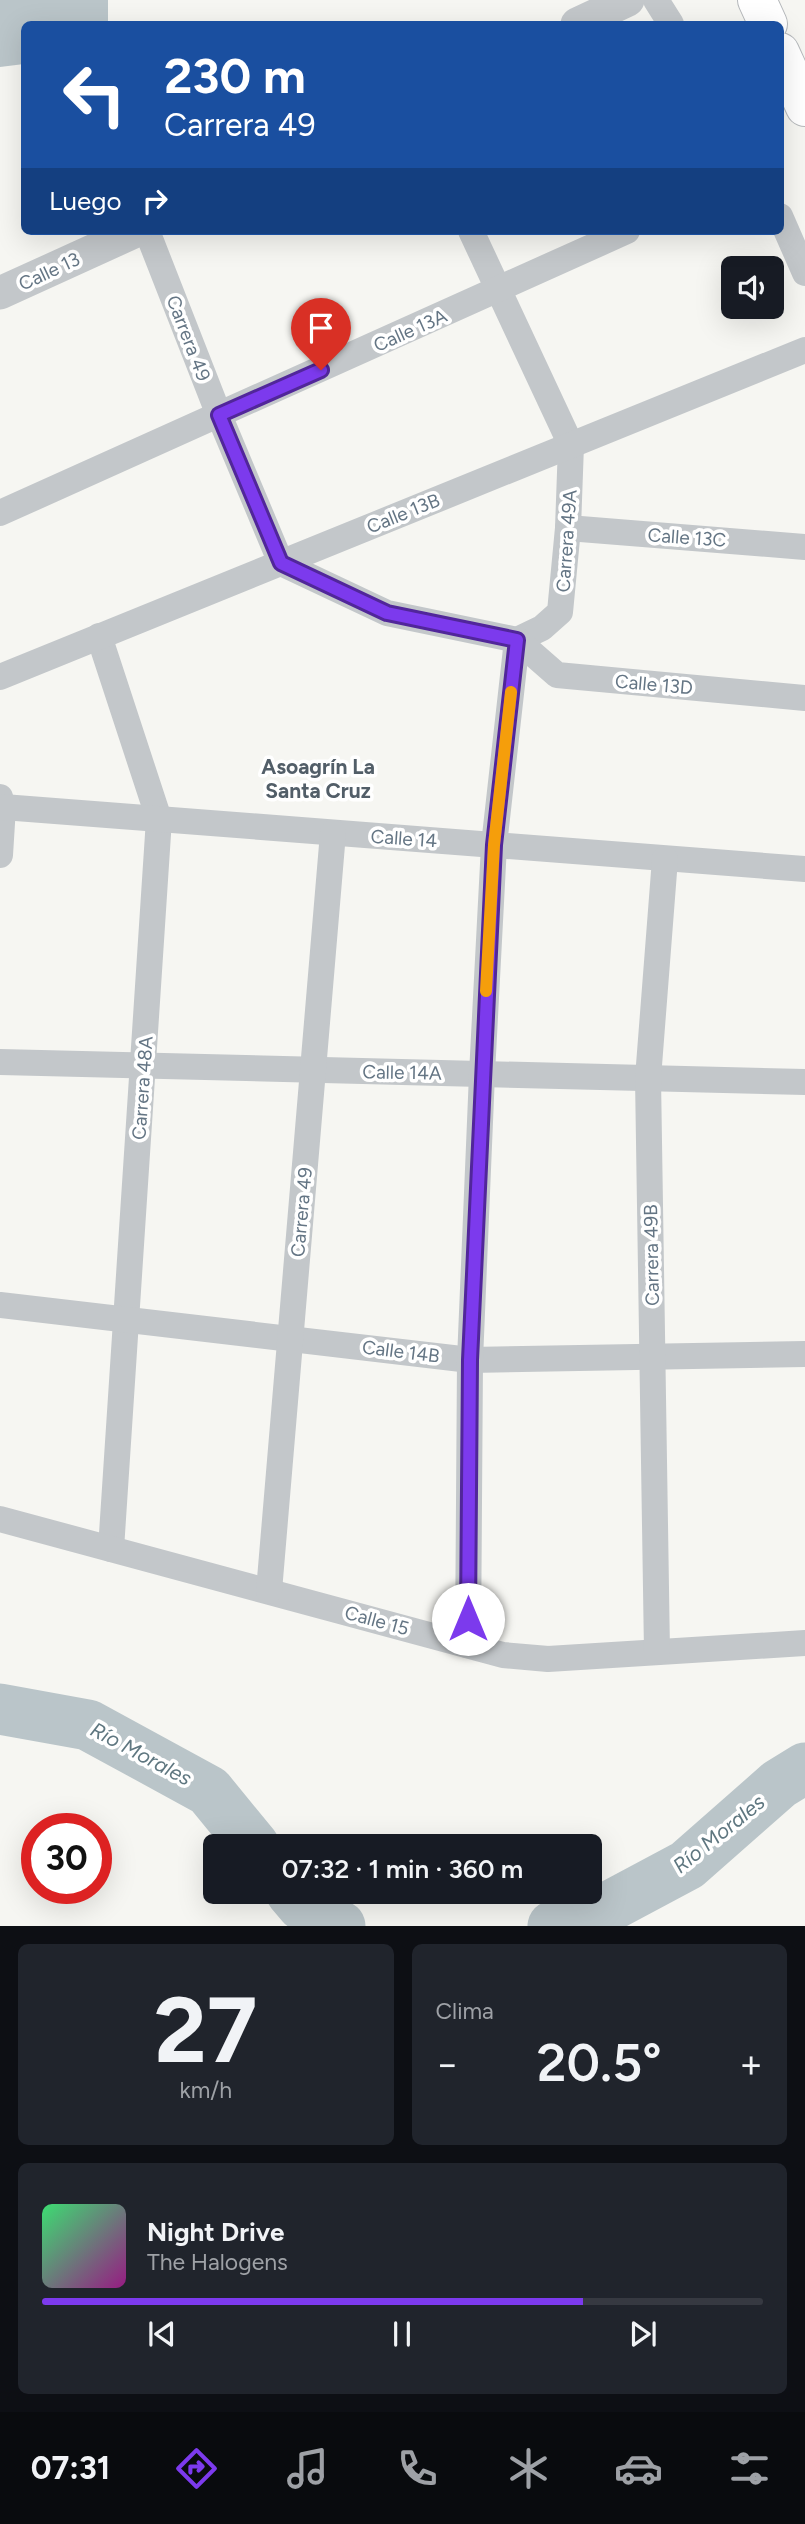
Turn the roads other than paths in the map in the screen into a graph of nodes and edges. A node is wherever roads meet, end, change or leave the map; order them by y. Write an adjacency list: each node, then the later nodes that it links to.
1 (628, 0): 4 (street)
2 (656, 0): 5 (street)
3 (757, 0): 6 (highway)
4 (583, 21)
5 (669, 21)
6 (767, 21)
7 (784, 61): 8 (highway)
8 (805, 107)
9 (784, 225): 14 (street)
10 (126, 235): 16 (street, Calle 13)
11 (149, 235): 18 (street, Carrera 49)
12 (473, 235): 15 (street, Carrera 49A)
13 (618, 235): 15 (street, Calle 13A)
14 (805, 273)
15 (499, 290): 18 (street, Calle 13A); 19 (street, Carrera 49A)
16 (0, 293)
17 (805, 350): 19 (street, Calle 13B)
18 (219, 415): 20 (street, Calle 13A); 23 (street, Carrera 49)
19 (571, 445): 21 (street, Carrera 49A); 23 (street, Calle 13B)
20 (0, 513)
21 (568, 528): 22 (street, Calle 13C); 25 (street, Carrera 49A)
22 (805, 547)
23 (281, 563): 24 (street, Calle 13B); 25 (street)
24 (99, 636): 26 (street, Calle 13B); 29 (street, Carrera 48A)
25 (517, 640): 27 (street, Calle 13D); 31 (street)
26 (0, 677)
27 (805, 698)
28 (1, 802): 29 (street, Calle 14); 32 (street)
29 (159, 819): 30 (street, Calle 14); 36 (street, Carrera 48A)
30 (333, 833): 31 (street, Calle 14); 37 (street, Carrera 49)
31 (494, 845): 33 (street, Calle 14); 38 (street)
32 (0, 855)
33 (665, 859): 34 (street, Calle 14); 39 (street, Carrera 49B)
34 (805, 869)
35 (0, 1062): 36 (street, Calle 14A)
36 (144, 1066): 37 (street, Calle 14A); 42 (street, Carrera 48A)
37 (313, 1070): 38 (street, Calle 14A); 43 (street, Carrera 49)
38 (482, 1074): 39 (street, Calle 14A); 46 (street)
39 (648, 1078): 40 (street, Calle 14A); 45 (street, Carrera 49B)
40 (805, 1082)
41 (0, 1305): 42 (street, Calle 14B)
42 (127, 1320): 43 (street, Calle 14B); 48 (street, Carrera 48A)
43 (290, 1338): 46 (street, Calle 14B); 49 (street, Carrera 49)
44 (805, 1354): 45 (street, Calle 14B)
45 (652, 1356): 46 (street, Calle 14B); 52 (street, Carrera 49B)
46 (470, 1360): 51 (street)
47 (0, 1519): 48 (street, Calle 15)
48 (111, 1549): 49 (street, Calle 15)
49 (269, 1591): 51 (street, Calle 15)
50 (805, 1643): 52 (street, Calle 15)
51 (468, 1645): 52 (street, Calle 15)
52 (657, 1652)

